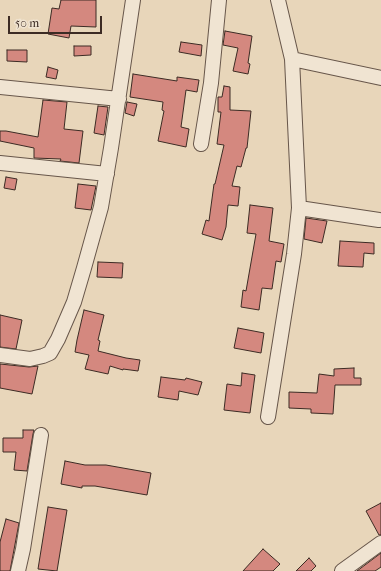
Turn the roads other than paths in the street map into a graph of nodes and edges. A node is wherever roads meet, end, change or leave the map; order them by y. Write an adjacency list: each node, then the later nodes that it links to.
1 (133, 0): 7 (street)
2 (219, 0): 8 (street)
3 (278, 0): 4 (street)
4 (292, 59): 5 (street); 11 (street)
5 (381, 78)
6 (0, 87): 7 (street)
7 (118, 99): 10 (street)
8 (201, 144)
9 (0, 162): 10 (street)
10 (107, 174): 13 (street)
11 (299, 208): 12 (street); 14 (street)
12 (379, 220)
13 (0, 355)
14 (268, 417)
15 (41, 435): 17 (street)
16 (381, 543): 18 (street)
17 (18, 571)
18 (342, 571)

